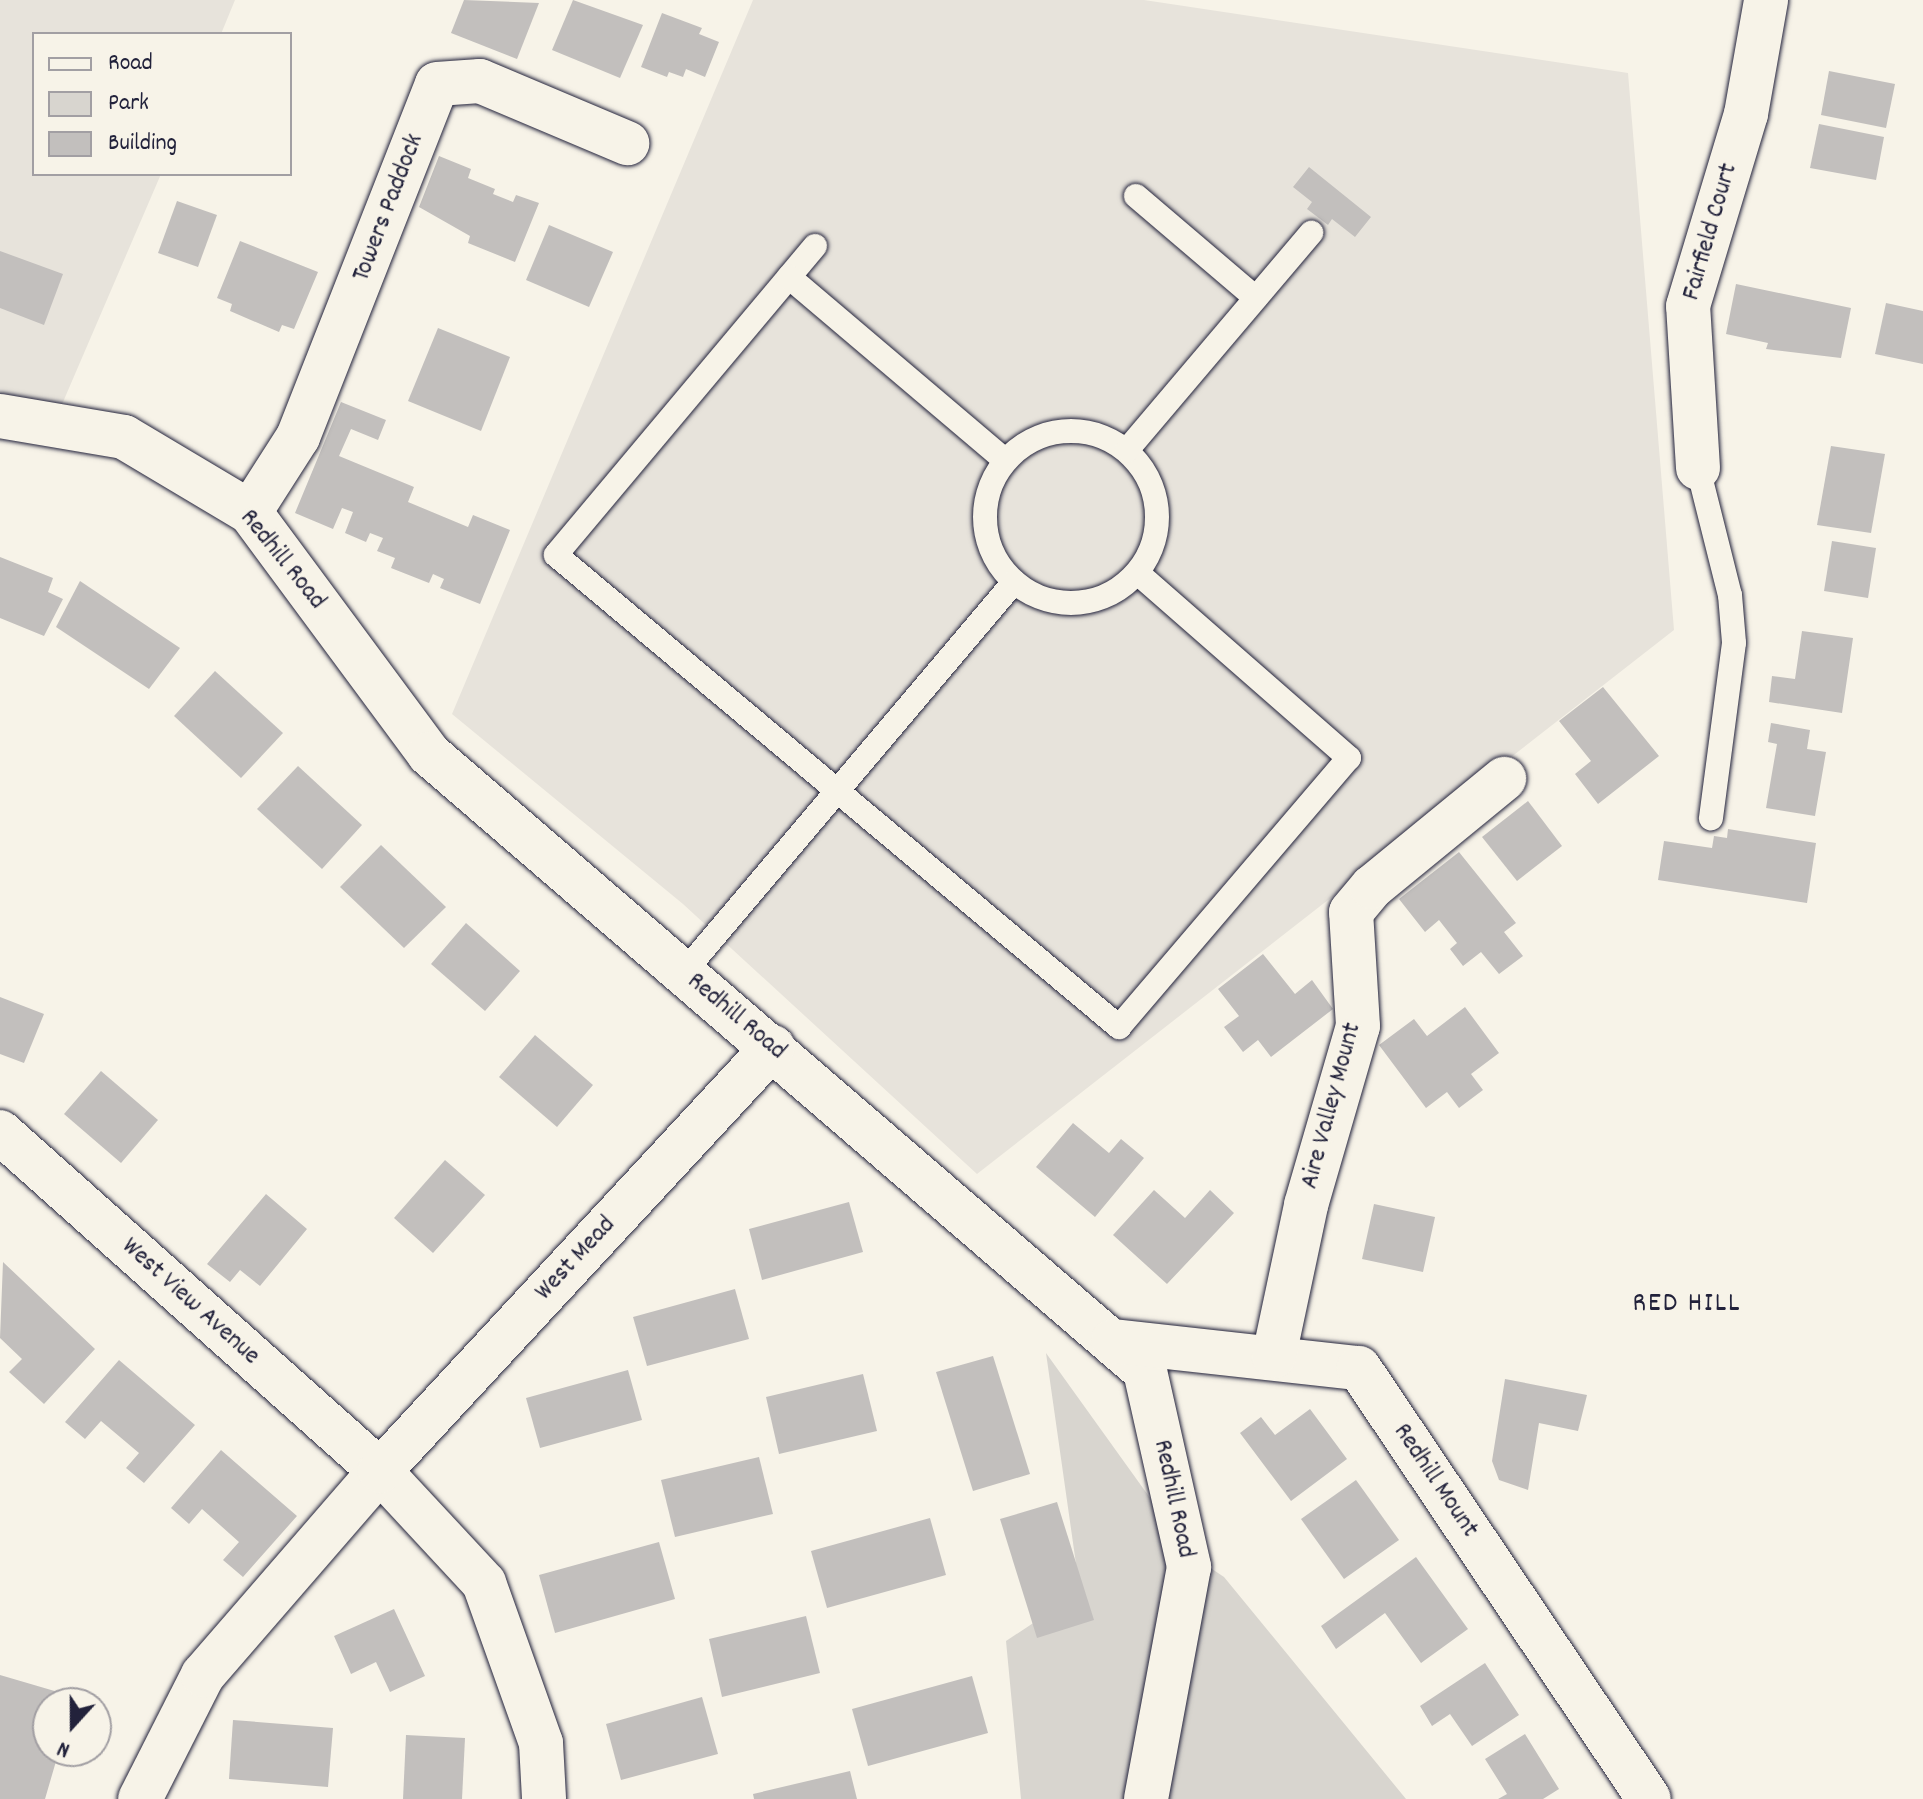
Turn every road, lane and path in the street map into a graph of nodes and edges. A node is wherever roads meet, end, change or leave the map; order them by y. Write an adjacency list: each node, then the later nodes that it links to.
1 (1766, 0): 11 (street, Fairfield Court)
2 (627, 143): 12 (street, Towers Paddock)
3 (1136, 196): 7 (lane)
4 (1311, 233): 7 (lane)
5 (815, 246): 6 (lane)
6 (789, 277): 10 (lane); 16 (lane)
7 (1256, 298): 9 (lane)
8 (0, 416): 12 (street, Redhill Road)
9 (1127, 450): 10 (lane); 13 (lane)
10 (1005, 460): 14 (lane)
11 (1698, 468): 17 (lane)
12 (250, 512): 18 (street, Redhill Road)
13 (1138, 573): 14 (lane); 16 (lane)
14 (1014, 582): 16 (lane)
15 (1504, 779): 22 (street, Aire Valley Mount)
16 (837, 790): 18 (lane)
17 (1711, 818)
18 (684, 972): 19 (street, Redhill Road)
19 (773, 1047): 21 (street, Redhill Road); 23 (street, West Mead)
20 (0, 1132): 23 (street, West View Avenue)
21 (1113, 1341): 22 (street, Redhill Mount); 26 (street, Redhill Road)
22 (1274, 1356): 27 (street, Redhill Mount)
23 (380, 1471): 24 (street, West Mead); 25 (street)
24 (140, 1799)
25 (544, 1799)
26 (1146, 1799)
27 (1649, 1799)

